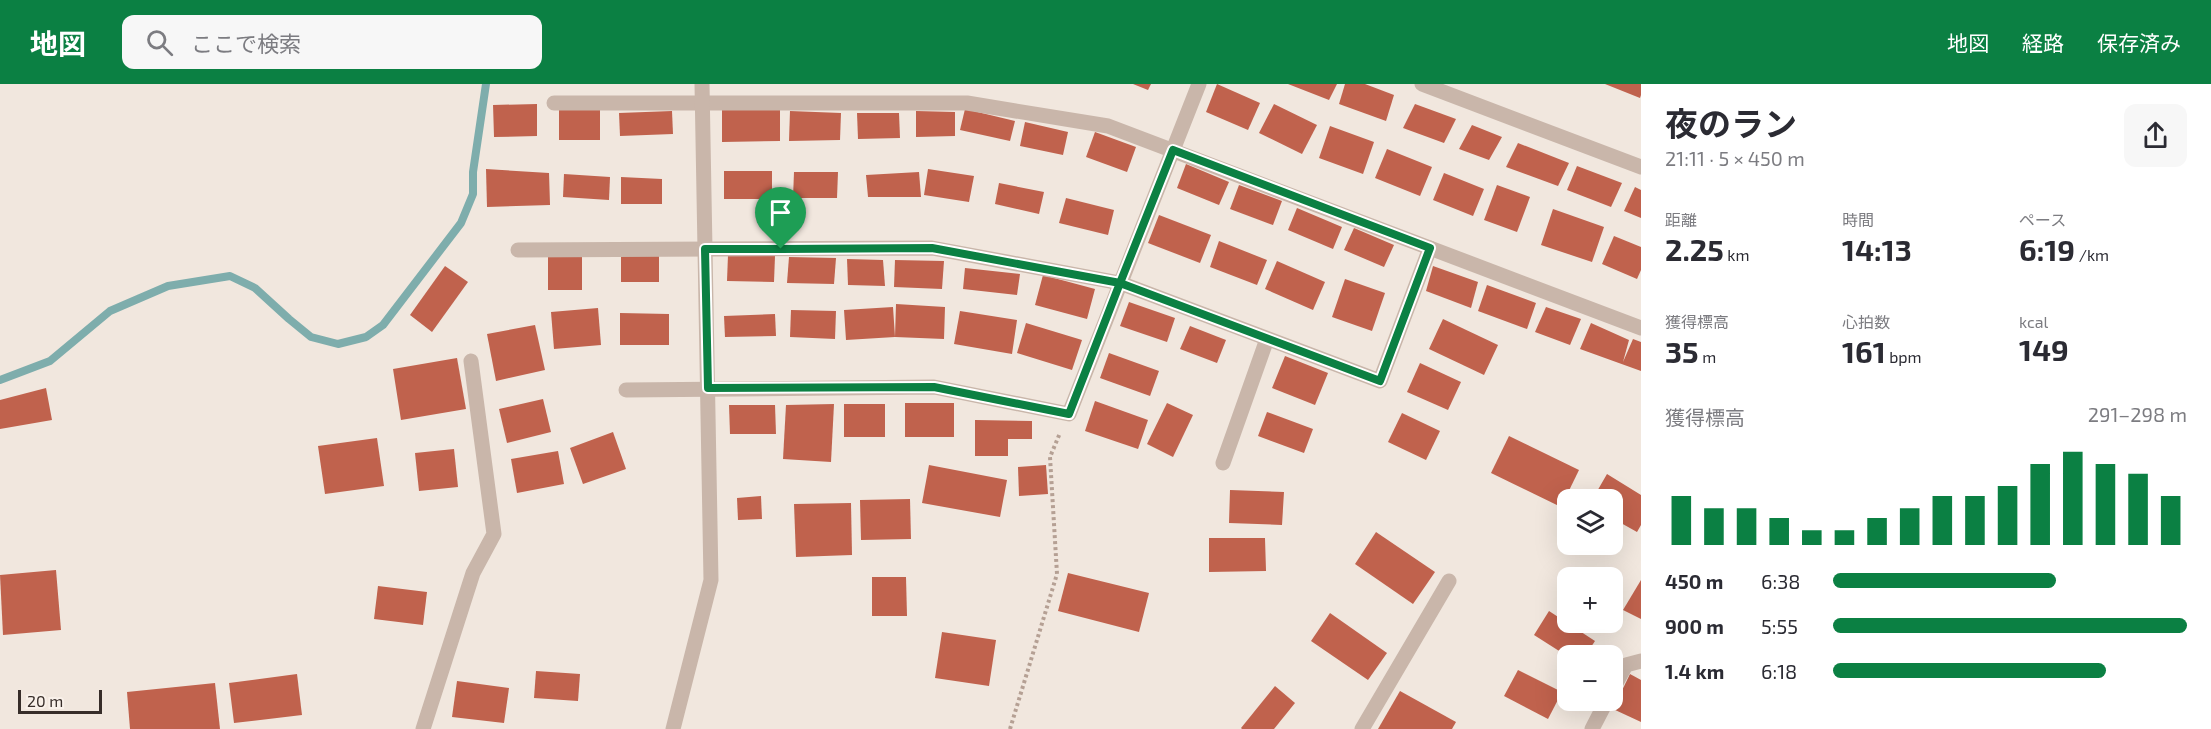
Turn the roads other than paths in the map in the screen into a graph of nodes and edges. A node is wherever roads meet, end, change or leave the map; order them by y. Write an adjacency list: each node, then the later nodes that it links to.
1 (702, 84): 5 (street)
2 (1199, 84): 6 (street)
3 (1422, 84): 7 (street)
4 (554, 103): 5 (street)
5 (703, 103): 6 (street); 9 (street)
6 (1173, 150): 8 (street); 11 (street)
7 (1641, 167)
8 (1430, 248): 12 (street); 13 (street)
9 (705, 249): 10 (street); 11 (street); 15 (street)
10 (519, 250)
11 (1120, 283): 13 (street); 15 (street)
12 (1641, 328)
13 (1267, 339): 17 (street)
14 (471, 361): 22 (street)
15 (708, 388): 16 (street); 23 (street)
16 (626, 390)
17 (1223, 463)
18 (1449, 581): 24 (street)
19 (1641, 660): 20 (street)
20 (1623, 670)
21 (1601, 711): 25 (street)
22 (423, 729)
23 (673, 729)
24 (1362, 729)
25 (1592, 729)

